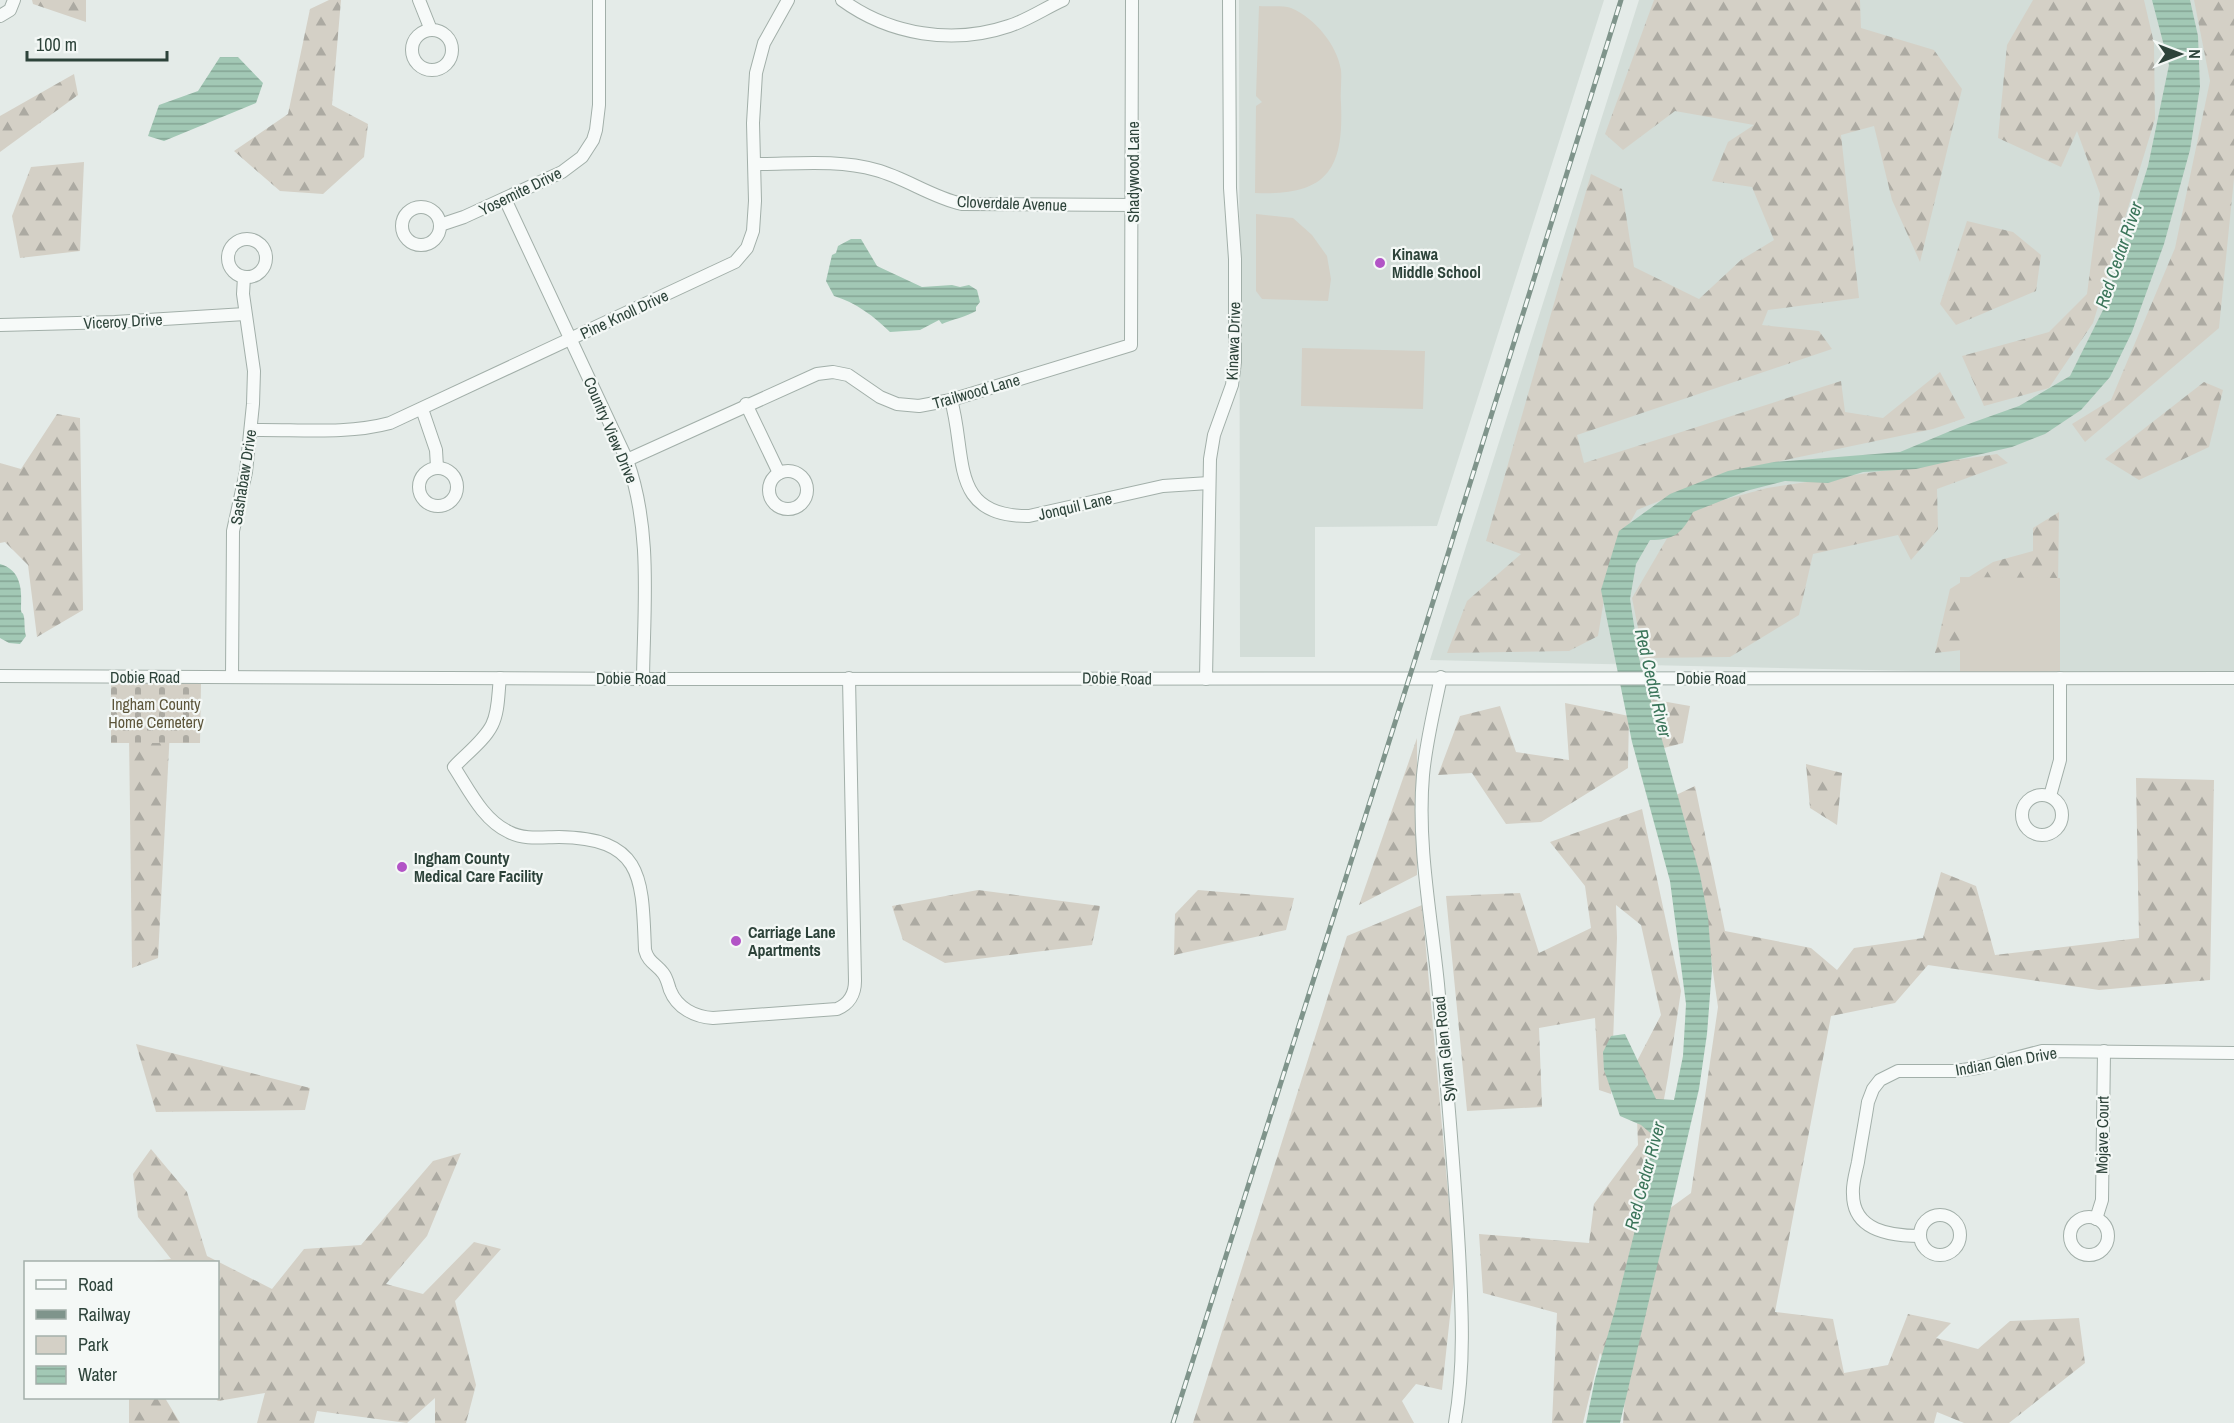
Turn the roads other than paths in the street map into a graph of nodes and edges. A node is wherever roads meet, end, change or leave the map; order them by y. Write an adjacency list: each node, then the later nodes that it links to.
1 (14, 0): 9 (street)
2 (419, 0): 10 (street)
3 (599, 0): 12 (street, Yosemite Drive)
4 (788, 0): 11 (street, Pine Knoll Drive)
5 (842, 0): 6 (street)
6 (1063, 0)
7 (1132, 0): 13 (street, Shadywood Lane)
8 (1229, 0): 27 (street, Kinawa Drive)
9 (0, 16)
10 (431, 30)
11 (755, 164): 13 (street, Cloverdale Avenue); 18 (street, Pine Knoll Drive)
12 (505, 199): 14 (street, Yosemite Drive); 18 (street, Country View Drive)
13 (1132, 205): 19 (street, Shadywood Lane)
14 (440, 225)
15 (244, 277): 16 (street, Sashabaw Drive)
16 (246, 314): 17 (street, Viceroy Drive); 23 (street, Sashabaw Drive)
17 (0, 325)
18 (571, 339): 22 (street, Pine Knoll Drive); 24 (street, Country View Drive)
19 (1131, 345): 20 (street, Trailwood Lane)
20 (951, 400): 21 (street, Trailwood Lane); 27 (street, Jonquil Lane)
21 (747, 404): 24 (street, Trailwood Lane); 26 (street)
22 (422, 409): 23 (street, Pine Knoll Drive); 25 (street)
23 (251, 430): 29 (street, Sashabaw Drive)
24 (627, 460): 32 (street, Country View Drive)
25 (437, 467)
26 (779, 473)
27 (1209, 483): 36 (street, Kinawa Drive)
28 (0, 676): 29 (street, Dobie Road)
29 (232, 677): 31 (street, Dobie Road)
30 (1441, 677): 34 (street, Dobie Road); 36 (street, Dobie Road); 42 (street, Sylvan Glen Road)
31 (500, 678): 32 (street, Dobie Road); 33 (street)
32 (643, 678): 33 (street, Dobie Road)
33 (849, 678): 36 (street, Dobie Road)
34 (2060, 678): 35 (street, Dobie Road); 37 (street)
35 (2234, 678)
36 (1206, 679)
37 (2050, 796)
38 (2104, 1051): 39 (street, Indian Glen Drive); 40 (street, Mojave Court); 41 (street, Indian Glen Drive)
39 (2234, 1053)
40 (2096, 1219)
41 (1920, 1236)
42 (1455, 1423)

